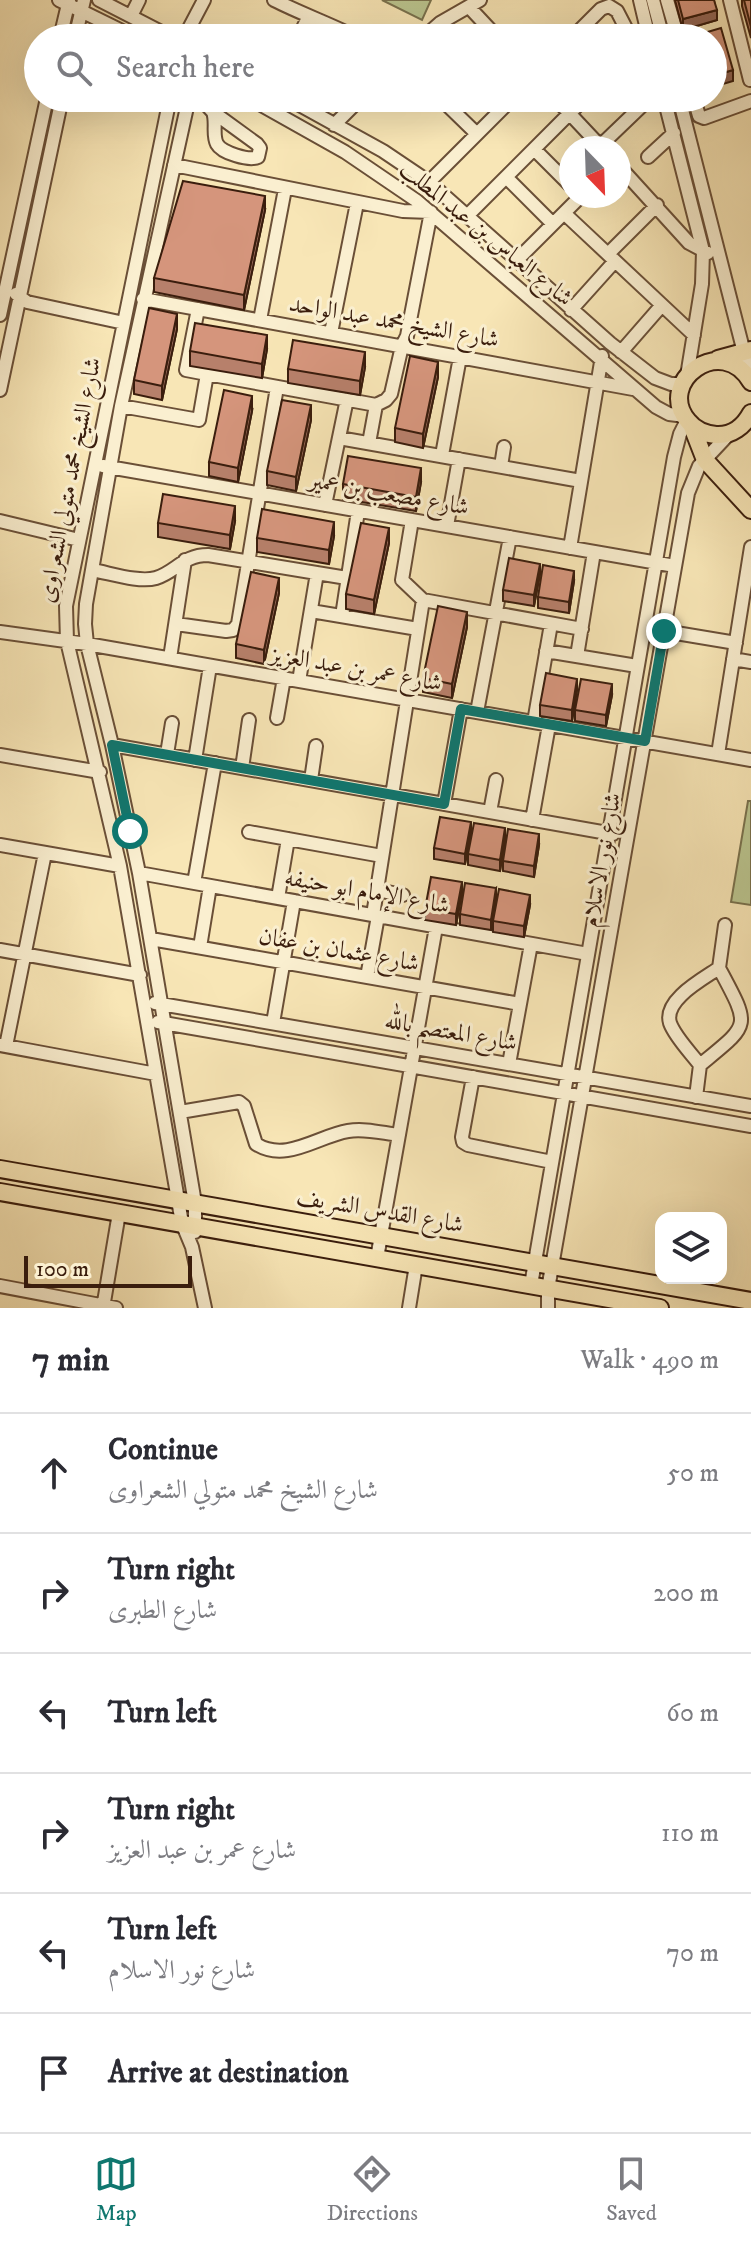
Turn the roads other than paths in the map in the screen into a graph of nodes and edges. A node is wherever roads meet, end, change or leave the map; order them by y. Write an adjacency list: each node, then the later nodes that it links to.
1 (99, 0): 12 (street)
2 (139, 0): 12 (street)
3 (204, 0): 17 (street)
4 (274, 0): 13 (street)
5 (640, 0): 24 (street)
6 (653, 0): 25 (street)
7 (667, 0): 26 (street)
8 (730, 0): 27 (street)
9 (65, 1): 11 (street); 14 (street)
10 (475, 4): 20 (street); 21 (street)
11 (82, 5): 15 (street)
12 (131, 16): 16 (street)
13 (308, 18): 18 (street); 19 (street)
14 (62, 24)
15 (113, 24)
16 (146, 24)
17 (191, 24)
18 (305, 24)
19 (328, 24)
20 (439, 24)
21 (489, 24)
22 (586, 24): 23 (street)
23 (624, 24)
24 (646, 24)
25 (659, 24)
26 (674, 24)
27 (748, 59): 28 (street)
28 (750, 80)
29 (751, 101): 30 (street)
30 (727, 110)
31 (44, 112): 70 (street)
32 (59, 112): 71 (street)
33 (167, 112): 78 (street, شارع الشيخ محمد متولي الشعراوى)
34 (186, 112): 53 (street, شارع الشيخ محمد متولي الشعراوى)
35 (274, 112): 62 (street, شارع العباس بن عبد المطلب)
36 (311, 112): 46 (street, شارع العباس بن عبد المطلب)
37 (347, 112): 46 (street)
38 (457, 112): 48 (street)
39 (497, 112): 48 (street)
40 (636, 112): 50 (street)
41 (668, 112): 47 (street)
42 (683, 112): 67 (street)
43 (698, 112): 44 (street)
44 (721, 112)
45 (569, 114): 49 (street); 51 (street)
46 (334, 125): 57 (street, شارع العباس بن عبد المطلب)
47 (674, 133): 52 (street); 66 (street)
48 (477, 134): 57 (street)
49 (590, 136)
50 (612, 136)
51 (534, 149): 54 (street); 55 (street)
52 (648, 157)
53 (174, 165): 58 (street); 72 (street, شارع الشيخ محمد متولي الشعراوى)
54 (559, 174)
55 (506, 177): 64 (street); 65 (street)
56 (631, 178): 60 (street)
57 (429, 182): 64 (street, شارع العباس بن عبد المطلب)
58 (285, 189): 59 (street); 77 (street)
59 (357, 203): 62 (street); 79 (street)
60 (657, 205): 66 (street); 68 (street)
61 (569, 208): 63 (street)
62 (431, 212): 82 (street); 86 (street, شارع العباس بن عبد المطلب)
63 (564, 213): 65 (street); 68 (street)
64 (467, 216): 69 (street, شارع العباس بن عبد المطلب)
65 (553, 224): 69 (street)
66 (703, 251): 67 (street); 80 (street)
67 (719, 256): 83 (street)
68 (612, 258): 73 (street); 75 (street)
69 (516, 261): 75 (street, شارع العباس بن عبد المطلب)
70 (3, 285): 71 (street); 76 (street)
71 (20, 297): 78 (street); 93 (street)
72 (143, 299): 74 (street, شارع الشيخ محمد عبد الواحد); 97 (street, شارع الشيخ محمد متولي الشعراوى)
73 (662, 305): 80 (street); 84 (street)
74 (198, 309): 77 (street, شارع الشيخ محمد عبد الواحد); 88 (street)
75 (571, 310): 81 (street, شارع العباس بن عبد المطلب)
76 (0, 315)
77 (260, 320): 79 (street, شارع الشيخ محمد عبد الواحد)
78 (124, 323): 109 (street, شارع الشيخ محمد متولي الشعراوى)
79 (331, 333): 82 (street, شارع الشيخ محمد عبد الواحد)
80 (694, 335): 89 (street)
81 (610, 343): 84 (street, شارع العباس بن عبد المطلب); 86 (street)
82 (402, 346): 85 (street, شارع الشيخ محمد عبد الواحد); 96 (street)
83 (748, 351): 87 (main road); 90 (street)
84 (621, 352): 89 (street, شارع العباس بن عبد المطلب)
85 (460, 357): 91 (street, شارع الشيخ محمد عبد الواحد); 106 (street)
86 (601, 359): 91 (street); 94 (street, شارع العباس بن عبد المطلب)
87 (708, 362): 89 (main road); 90 (main road)
88 (207, 374): 92 (street); 97 (street)
89 (685, 380): 100 (main road)
90 (751, 381)
91 (598, 382): 94 (street, شارع الشيخ محمد عبد الواحد); 112 (street)
92 (277, 387): 95 (street); 113 (street)
93 (0, 390)
94 (636, 390): 98 (street, شارع العباس بن عبد المطلب)
95 (347, 399): 96 (street); 103 (street)
96 (376, 405): 104 (street)
97 (121, 406): 111 (street, شارع الشيخ محمد متولي الشعراوى)
98 (664, 412): 100 (street, شارع العباس بن عبد المطلب); 101 (street)
99 (751, 415): 102 (main road)
100 (687, 420): 102 (main road); 108 (main road); 127 (street, شارع نور الاسلام)
101 (654, 423)
102 (730, 433): 108 (street, شارع نور الاسلام)
103 (339, 438): 104 (street); 114 (street)
104 (369, 443): 106 (street)
105 (504, 447): 110 (street)
106 (442, 455): 107 (street)
107 (459, 459): 110 (street); 119 (street)
108 (705, 460): 115 (main road); 128 (street, شارع نور الاسلام)
109 (95, 464): 111 (street, شارع مصعب بن عمير); 121 (street, شارع الشيخ محمد متولي الشعراوى)
110 (501, 466): 112 (street)
111 (110, 467): 113 (street, شارع مصعب بن عمير); 129 (street, شارع الشيخ محمد متولي الشعراوى)
112 (581, 481): 123 (street)
113 (260, 493): 114 (street, شارع مصعب بن عمير); 126 (street)
114 (325, 505): 116 (street, شارع مصعب بن عمير)
115 (751, 510)
116 (358, 511): 117 (street, شارع مصعب بن عمير); 131 (street)
117 (412, 520): 119 (street, شارع مصعب بن عمير); 132 (street)
118 (0, 521): 121 (street)
119 (447, 526): 120 (street, شارع مصعب بن عمير)
120 (510, 537): 123 (street, شارع مصعب بن عمير); 134 (street)
121 (79, 540): 142 (street, شارع الشيخ محمد متولي الشعراوى)
122 (751, 547): 143 (street)
123 (570, 548): 124 (street, شارع مصعب بن عمير)
124 (594, 552): 127 (street, شارع مصعب بن عمير); 139 (street)
125 (185, 560): 126 (street); 129 (street); 136 (street)
126 (248, 561): 130 (street); 136 (street)
127 (655, 563): 128 (street, شارع مصعب بن عمير); 151 (street, شارع نور الاسلام)
128 (675, 566): 140 (street, شارع نور الاسلام)
129 (92, 570): 144 (street, شارع الشيخ محمد متولي الشعراوى)
130 (317, 573): 131 (street); 133 (street)
131 (347, 578): 135 (street)
132 (423, 600): 134 (street); 138 (street)
133 (311, 611): 135 (street); 153 (street)
134 (495, 613): 137 (street); 156 (street)
135 (342, 616): 138 (street)
136 (176, 624): 147 (street)
137 (551, 624): 139 (street); 145 (street)
138 (418, 629): 154 (street)
139 (582, 629): 146 (street)
140 (664, 631): 143 (street); 163 (street, شارع نور الاسلام)
141 (0, 632): 142 (street, شارع عمر بن عبد العزيز)
142 (67, 641): 144 (street, شارع عمر بن عبد العزيز); 173 (street, شارع الشيخ محمد متولي الشعراوى)
143 (736, 643): 148 (street)
144 (87, 644): 147 (street, شارع عمر بن عبد العزيز); 164 (street, شارع الشيخ محمد متولي الشعراوى)
145 (546, 651): 146 (street); 159 (street)
146 (577, 656): 151 (street)
147 (170, 658): 150 (street, شارع عمر بن عبد العزيز)
148 (733, 659): 149 (street); 167 (street)
149 (751, 662)
150 (210, 666): 152 (street, شارع عمر بن عبد العزيز); 169 (street)
151 (637, 666): 162 (street, شارع نور الاسلام)
152 (284, 678): 153 (street, شارع عمر بن عبد العزيز); 157 (street)
153 (299, 681): 154 (street, شارع عمر بن عبد العزيز)
154 (407, 700): 155 (street, شارع عمر بن عبد العزيز); 176 (street)
155 (461, 709): 156 (street, شارع عمر بن عبد العزيز); 177 (street)
156 (477, 712): 159 (street, شارع عمر بن عبد العزيز)
157 (277, 718)
158 (249, 720): 172 (street)
159 (534, 722): 161 (street, شارع عمر بن عبد العزيز)
160 (172, 723): 166 (street)
161 (549, 725): 162 (street, شارع عمر بن عبد العزيز); 179 (street)
162 (625, 738): 163 (street, شارع عمر بن عبد العزيز); 181 (street, شارع نور الاسلام)
163 (645, 741): 167 (street, شارع عمر بن عبد العزيز); 182 (street, شارع نور الاسلام)
164 (112, 745): 166 (street); 188 (street, شارع الشيخ محمد متولي الشعراوى)
165 (316, 746): 174 (street)
166 (167, 754): 169 (street)
167 (718, 754): 170 (street, شارع عمر بن عبد العزيز)
168 (0, 755): 173 (street)
169 (195, 760): 171 (street)
170 (751, 760)
171 (215, 763): 172 (street); 189 (street)
172 (242, 768): 174 (street)
173 (100, 772): 187 (street, شارع الشيخ محمد متولي الشعراوى)
174 (311, 780): 176 (street)
175 (496, 780): 178 (street)
176 (392, 795): 177 (street); 186 (street)
177 (444, 804): 178 (street)
178 (490, 812): 179 (street)
179 (532, 820): 181 (street)
180 (249, 832): 183 (street)
181 (608, 833): 182 (street); 203 (street, شارع نور الاسلام)
182 (628, 837): 224 (street, شارع نور الاسلام)
183 (288, 839): 186 (street); 193 (street)
184 (0, 845): 185 (street)
185 (45, 853): 187 (street); 202 (street)
186 (382, 856): 191 (street)
187 (120, 866): 206 (street, شارع الشيخ محمد متولي الشعراوى)
188 (139, 873): 189 (street, شارع الإمام ابو حنيفه); 198 (street, شارع الشيخ محمد متولي الشعراوى)
189 (194, 883): 190 (street, شارع الإمام ابو حنيفه)
190 (210, 886): 193 (street, شارع الإمام ابو حنيفه); 200 (street)
191 (377, 890): 192 (street); 195 (street)
192 (403, 895)
193 (278, 898): 194 (street, شارع الإمام ابو حنيفه)
194 (294, 901): 195 (street, شارع الإمام ابو حنيفه); 204 (street)
195 (375, 916): 197 (street, شارع الإمام ابو حنيفه); 207 (street)
196 (725, 925): 205 (street)
197 (436, 927): 199 (street, شارع الإمام ابو حنيفه); 208 (street)
198 (151, 939): 200 (street, شارع عثمان بن عفان); 210 (street, شارع الشيخ محمد متولي الشعراوى)
199 (531, 944): 203 (street, شارع الإمام ابو حنيفه); 211 (street)
200 (200, 947): 204 (street, شارع عثمان بن عفان)
201 (0, 950): 202 (street)
202 (24, 954): 206 (street); 215 (street)
203 (588, 954): 222 (street, شارع نور الاسلام)
204 (284, 962): 207 (street, شارع عثمان بن عفان); 214 (street)
205 (719, 968): 219 (street); 219 (street)
206 (140, 975): 209 (street, شارع الشيخ محمد متولي الشعراوى)
207 (367, 977): 208 (street, شارع عثمان بن عفان)
208 (425, 987): 211 (street, شارع عثمان بن عفان); 216 (street)
209 (144, 1001): 210 (street, شارع المعتصم بالله); 212 (street, شارع الشيخ محمد متولي الشعراوى)
210 (161, 1004): 213 (street, شارع الشيخ محمد متولي الشعراوى); 214 (street, شارع المعتصم بالله)
211 (520, 1004): 218 (street)
212 (147, 1020): 213 (street, شارع المعتصم بالله); 221 (street, شارع الشيخ محمد متولي الشعراوى)
213 (165, 1023): 220 (street, شارع المعتصم بالله); 229 (street, شارع الشيخ محمد متولي الشعراوى)
214 (273, 1023): 216 (street, شارع المعتصم بالله)
215 (6, 1046): 217 (street); 221 (street)
216 (414, 1048): 218 (street, شارع المعتصم بالله); 220 (street)
217 (9, 1062)
218 (509, 1064): 222 (street, شارع المعتصم بالله)
219 (700, 1065): 227 (street)
220 (411, 1066): 223 (street, شارع المعتصم بالله); 231 (street)
221 (156, 1074): 235 (street, شارع الشيخ محمد متولي الشعراوى)
222 (567, 1074): 224 (street, شارع المعتصم بالله); 225 (street, شارع نور الاسلام)
223 (473, 1077): 225 (street, شارع المعتصم بالله); 232 (street)
224 (586, 1078): 226 (street, شارع نور الاسلام); 227 (street, شارع المعتصم بالله)
225 (564, 1093): 226 (street, شارع المعتصم بالله); 232 (street, شارع نور الاسلام)
226 (583, 1096): 230 (street, شارع المعتصم بالله); 243 (street, شارع نور الاسلام)
227 (696, 1097): 228 (street, شارع المعتصم بالله)
228 (751, 1106)
229 (180, 1112): 231 (street); 236 (street, شارع الشيخ محمد متولي الشعراوى)
230 (751, 1126)
231 (399, 1135): 239 (street)
232 (552, 1162): 241 (street, شارع نور الاسلام)
233 (0, 1169): 235 (main road, شارع القدس الشريف)
234 (0, 1192): 237 (main road, شارع القدس الشريف)
235 (178, 1200): 236 (main road, شارع القدس الشريف); 238 (street, شارع الشيخ محمد متولي الشعراوى)
236 (195, 1203): 238 (street, شارع الشيخ محمد متولي الشعراوى); 239 (main road, شارع القدس الشريف)
237 (119, 1213): 238 (main road, شارع القدس الشريف); 248 (street)
238 (189, 1225): 240 (main road, شارع القدس الشريف); 249 (street, شارع الشيخ محمد متولي الشعراوى)
239 (381, 1236): 240 (street); 241 (main road, شارع القدس الشريف)
240 (377, 1258): 242 (main road, شارع القدس الشريف)
241 (535, 1263): 243 (main road, شارع القدس الشريف); 244 (street, شارع نور الاسلام)
242 (416, 1265): 244 (main road, شارع القدس الشريف); 250 (street)
243 (552, 1266): 246 (street, شارع نور الاسلام); 247 (main road, شارع القدس الشريف)
244 (531, 1285): 246 (main road, شارع القدس الشريف)
245 (0, 1286): 248 (street)
246 (548, 1289): 251 (street, شارع نور الاسلام); 252 (main road, شارع القدس الشريف)
247 (751, 1301)
248 (107, 1307)
249 (205, 1308)
250 (409, 1308)
251 (548, 1308)
252 (660, 1308)

